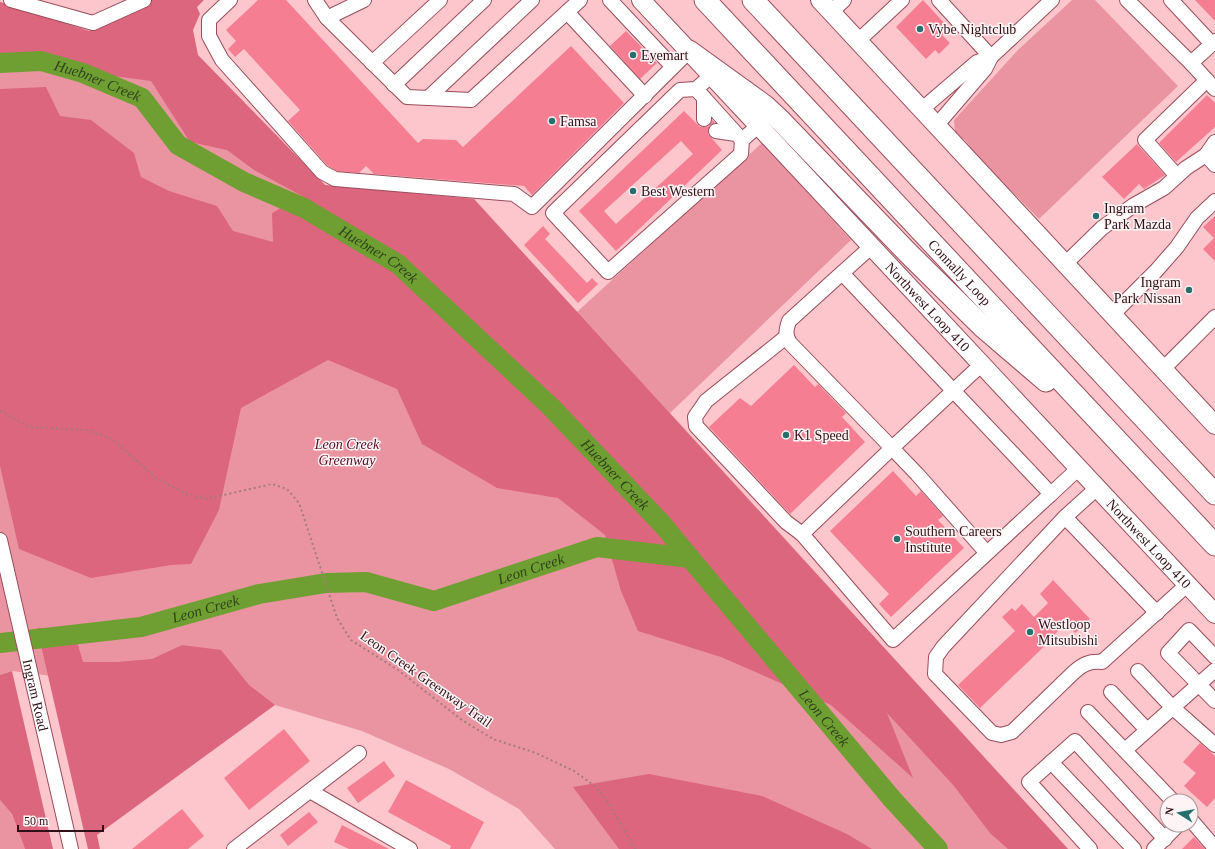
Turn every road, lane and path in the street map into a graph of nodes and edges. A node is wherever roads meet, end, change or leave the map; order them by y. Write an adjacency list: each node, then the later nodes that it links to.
1 (11, 0): 2 (street)
2 (144, 0)
3 (230, 0): 33 (street)
4 (316, 0): 21 (street)
5 (364, 0): 21 (street)
6 (440, 0): 26 (street)
7 (484, 0): 30 (street)
8 (532, 0): 34 (street)
9 (580, 0): 20 (street)
10 (610, 0): 28 (street)
11 (641, 0): 24 (main road, Northwest Loop 410)
12 (705, 0): 57 (highway, Connally Loop)
13 (752, 0): 61 (highway)
14 (902, 0): 22 (street)
15 (939, 0): 25 (street)
16 (1052, 0): 25 (street)
17 (1127, 0): 27 (street)
18 (1171, 0): 23 (street)
19 (832, 4): 22 (main road)
20 (567, 12): 33 (street); 34 (street)
21 (327, 18): 26 (street)
22 (858, 40): 35 (main road)
23 (1213, 42): 27 (street)
24 (688, 51): 28 (street); 29 (main road, Northwest Loop 410); 57 (highway)
25 (991, 57): 35 (street); 38 (street)
26 (372, 63): 30 (street)
27 (1191, 63): 31 (street)
28 (673, 67): 33 (street)
29 (711, 76): 32 (street); 37 (main road, Northwest Loop 410)
30 (394, 85): 34 (street)
31 (1211, 85): 43 (street)
32 (700, 93): 36 (street); 40 (street); 40 (street)
33 (645, 96)
34 (428, 98)
35 (921, 110): 38 (main road)
36 (704, 119)
37 (758, 126): 40 (street); 45 (main road, Northwest Loop 410)
38 (936, 126): 46 (main road)
39 (716, 131): 40 (street)
40 (739, 137)
41 (1215, 142): 42 (street)
42 (1210, 160): 43 (street)
43 (1177, 176): 46 (street)
44 (1215, 201): 48 (street)
45 (872, 246): 47 (street); 51 (main road, Northwest Loop 410)
46 (1065, 264): 48 (main road)
47 (842, 273): 50 (street); 53 (street)
48 (1112, 315): 52 (main road)
49 (1215, 317): 52 (street)
50 (786, 337): 56 (street); 63 (street)
51 (982, 364): 53 (street); 58 (main road, Northwest Loop 410)
52 (1163, 369): 55 (main road)
53 (953, 391): 56 (street); 60 (street)
54 (0, 410): 92 (path, Leon Creek Greenway Trail)
55 (1213, 419)
56 (892, 448): 63 (street); 66 (street)
57 (1126, 450): 65 (highway, Connally Loop)
58 (1079, 468): 59 (main road, Northwest Loop 410); 60 (street)
59 (1097, 488): 62 (street); 67 (main road, Northwest Loop 410)
60 (1051, 494): 66 (street)
61 (1215, 494)
62 (1065, 517): 68 (street); 68 (street)
63 (802, 534): 66 (street)
64 (0, 540): 89 (street, Ingram Road)
65 (1215, 545)
66 (986, 552)
67 (1188, 584): 68 (street); 69 (main road, Northwest Loop 410)
68 (1157, 613)
69 (1215, 614)
70 (1215, 657): 73 (street)
71 (1215, 670): 73 (street)
72 (1138, 671): 76 (street)
73 (1200, 684): 75 (street); 76 (street)
74 (1111, 692): 78 (street)
75 (1215, 701)
76 (1172, 707): 78 (street); 79 (street)
77 (1088, 712): 80 (street)
78 (1147, 730): 80 (street)
79 (1215, 745)
80 (1125, 750): 84 (street)
81 (359, 754): 83 (street)
82 (1051, 762): 87 (street); 93 (street); 94 (street)
83 (310, 790): 90 (street); 91 (street)
84 (1165, 793)
85 (1199, 829): 88 (street)
86 (1171, 833): 87 (street)
87 (1165, 839): 95 (street)
88 (1215, 848)
89 (71, 849)
90 (234, 849)
91 (410, 849)
92 (635, 849)
93 (1090, 849)
94 (1134, 849)
95 (1154, 849)

